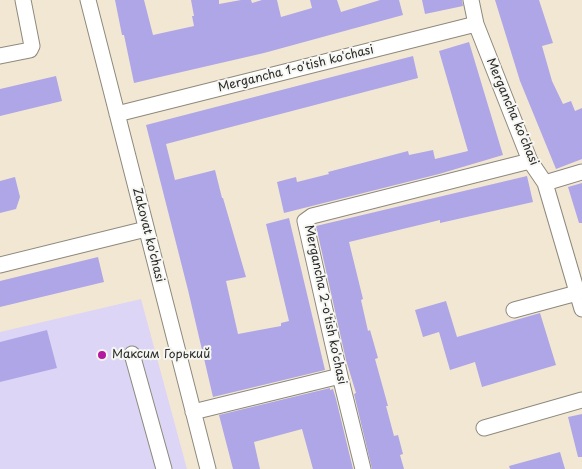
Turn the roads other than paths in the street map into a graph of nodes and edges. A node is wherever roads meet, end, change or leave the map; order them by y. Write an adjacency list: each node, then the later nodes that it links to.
1 (23, 0): 5 (street)
2 (88, 0): 6 (street, Zakovat ko'chasi)
3 (471, 0): 4 (street, Mergancha koʻchasi)
4 (476, 24): 6 (street, Mergancha 1-o'tish ko'chasi); 7 (street, Mergancha koʻchasi)
5 (0, 56)
6 (117, 114): 10 (street, Zakovat ko'chasi)
7 (530, 161): 9 (street, Mergancha koʻchasi); 16 (street, Mergancha 2-o'tish ko'chasi)
8 (582, 172): 9 (street)
9 (545, 183): 12 (street, Mergancha koʻchasi)
10 (146, 229): 11 (street); 18 (street, Zakovat ko'chasi)
11 (0, 265)
12 (577, 293): 13 (street, Mergancha koʻchasi); 14 (street)
13 (582, 309)
14 (514, 310)
15 (132, 354): 20 (street)
16 (340, 376): 18 (street); 22 (street, Mergancha 2-o'tish ko'chasi)
17 (582, 400): 19 (street)
18 (193, 412): 21 (street, Zakovat ko'chasi)
19 (484, 428)
20 (164, 469)
21 (208, 469)
22 (363, 469)

